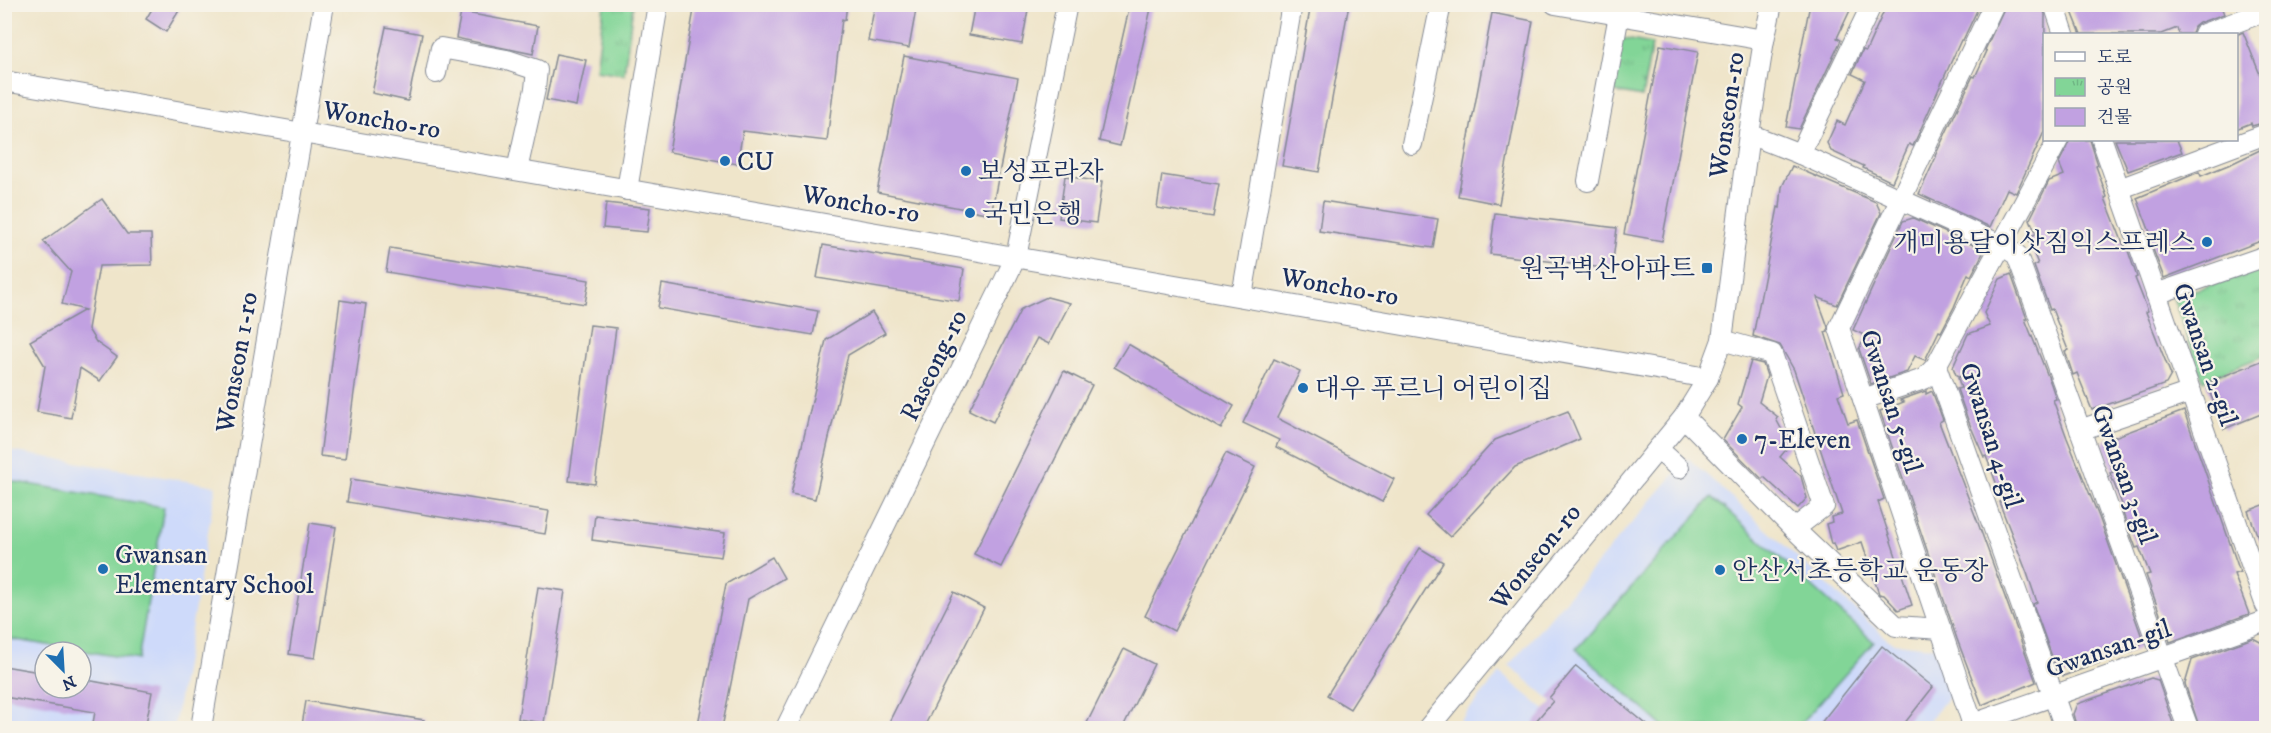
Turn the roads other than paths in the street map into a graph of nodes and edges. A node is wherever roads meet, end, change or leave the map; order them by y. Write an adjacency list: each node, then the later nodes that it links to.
1 (324, 4): 18 (street, Wonseon 1-ro)
2 (658, 4): 28 (street)
3 (1066, 4): 31 (street, Raseong-ro)
4 (1292, 4): 34 (street)
5 (1441, 4): 23 (street)
6 (1555, 4): 11 (street)
7 (1772, 4): 15 (street, Wonseon-ro)
8 (1872, 4): 24 (street)
9 (1994, 4): 29 (street, Gwansan 5-gil)
10 (2054, 4): 13 (street)
11 (1621, 10): 15 (street); 26 (street)
12 (2266, 11): 14 (street)
13 (2064, 33)
14 (2207, 33)
15 (1764, 40): 19 (street, Wonseon-ro)
16 (436, 73): 25 (street)
17 (4, 81): 18 (street, Woncho-ro)
18 (302, 133): 25 (street, Woncho-ro); 51 (street, Wonseon 1-ro)
19 (1749, 134): 24 (street); 35 (street, Wonseon-ro)
20 (2266, 134): 27 (street)
21 (2057, 141): 30 (street, Gwansan 4-gil)
22 (2102, 141): 27 (street, Gwansan 2-gil)
23 (1413, 144)
24 (1800, 154): 29 (street)
25 (517, 170): 28 (street, Woncho-ro)
26 (1588, 181)
27 (2119, 189): 33 (street, Gwansan 2-gil)
28 (627, 190): 31 (street, Woncho-ro)
29 (1900, 201): 30 (street); 39 (street, Gwansan 5-gil)
30 (2001, 245): 36 (street, Gwansan 4-gil); 41 (street, Gwansan 3-gil)
31 (1016, 257): 34 (street, Woncho-ro); 52 (street, Raseong-ro)
32 (2266, 258): 33 (street)
33 (2156, 294): 38 (street, Gwansan 2-gil)
34 (1242, 296): 37 (street, Woncho-ro)
35 (1722, 340): 37 (street, Wonseon-ro); 44 (street)
36 (1936, 366): 39 (street); 49 (street, Gwansan 4-gil)
37 (1708, 378): 40 (street, Wonseon-ro)
38 (2191, 392): 41 (street); 45 (street, Gwansan 2-gil)
39 (1863, 399): 47 (street, Gwansan 5-gil)
40 (1684, 417): 42 (street, Wonseon-ro); 44 (street)
41 (2080, 430): 48 (street, Gwansan 3-gil)
42 (1658, 449): 43 (street); 53 (street, Wonseon-ro)
43 (1679, 468)
44 (1794, 529): 47 (street)
45 (2266, 606)
46 (2266, 621): 48 (street, Gwansan-gil)
47 (1941, 629): 50 (street, Gwansan 5-gil)
48 (2162, 657): 49 (street, Gwansan-gil); 55 (street, Gwansan 3-gil)
49 (2054, 696): 50 (street, Gwansan-gil); 54 (street, Gwansan 4-gil)
50 (1972, 727)
51 (201, 729)
52 (786, 729)
53 (1428, 729)
54 (2065, 729)
55 (2188, 729)

